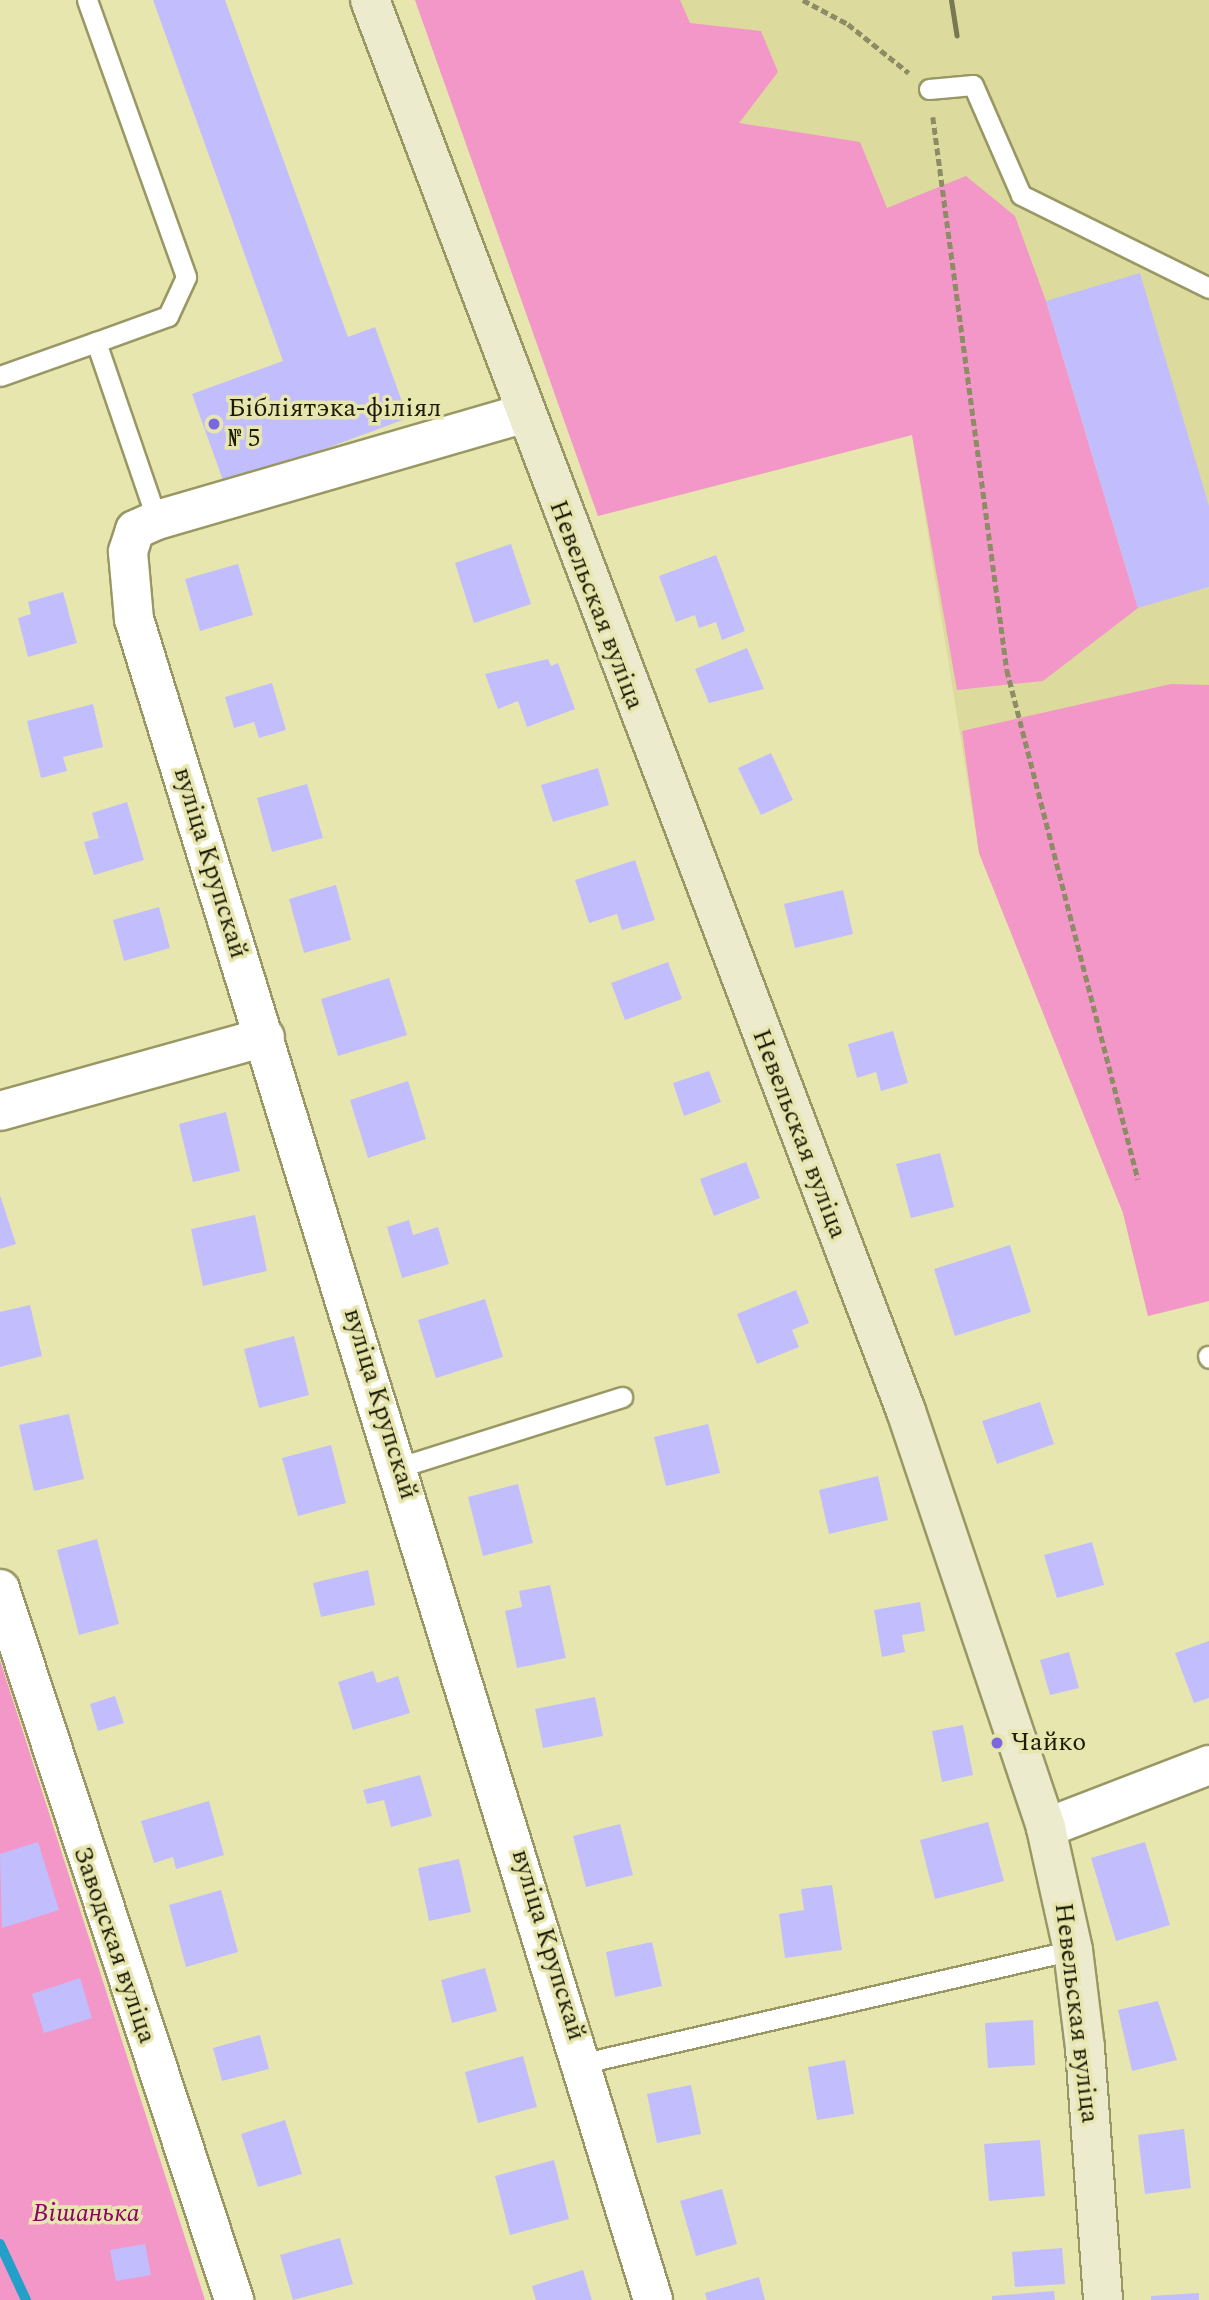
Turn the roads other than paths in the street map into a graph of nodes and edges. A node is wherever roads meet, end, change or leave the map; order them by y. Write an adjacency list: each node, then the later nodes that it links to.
1 (87, 0): 5 (lane)
2 (370, 0): 7 (street, Невельская вуліца)
3 (929, 89): 4 (lane)
4 (1209, 288)
5 (96, 342): 6 (lane); 8 (lane)
6 (0, 376)
7 (522, 414): 8 (street); 15 (street, Невельская вуліца)
8 (157, 520): 9 (street, вуліца Крупскай)
9 (265, 1037): 10 (street); 12 (street, вуліца Крупскай)
10 (0, 1111)
11 (622, 1397): 12 (lane)
12 (400, 1467): 17 (street, вуліца Крупскай)
13 (0, 1589): 18 (street, Заводская вуліца)
14 (1209, 1765): 15 (street)
15 (1046, 1828): 16 (street, Невельская вуліца)
16 (1073, 1950): 17 (lane); 20 (street, Невельская вуліца)
17 (584, 2063): 19 (street, вуліца Крупскай)
18 (234, 2300)
19 (653, 2300)
20 (1103, 2300)

